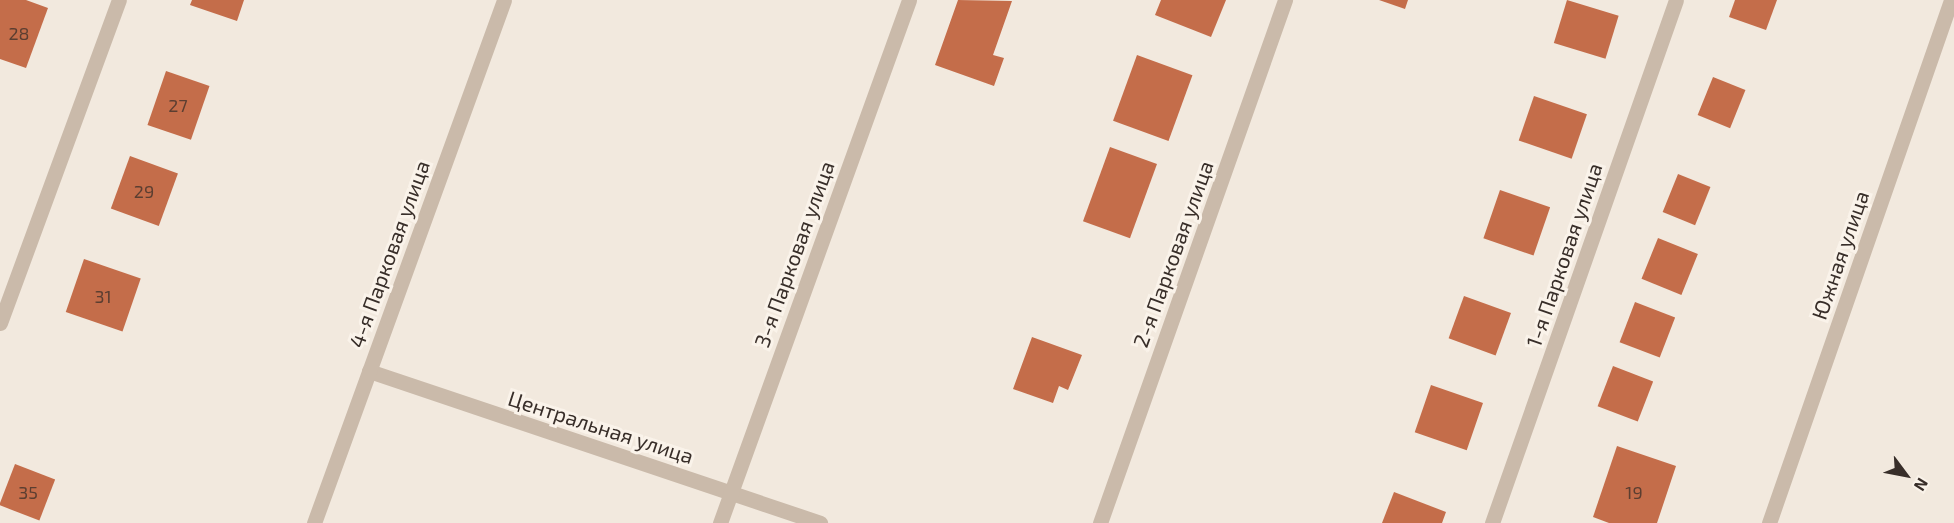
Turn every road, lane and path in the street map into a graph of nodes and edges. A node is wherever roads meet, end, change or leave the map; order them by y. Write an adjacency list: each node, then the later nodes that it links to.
1 (119, 0): 7 (street)
2 (504, 0): 8 (street, 4-я Парковая улица)
3 (909, 0): 9 (street, 3-я Парковая улица)
4 (1285, 0): 13 (street, 2-я Парковая улица)
5 (1676, 0): 14 (street, 1-я Парковая улица)
6 (1951, 0): 15 (street, Южная улица)
7 (0, 322)
8 (369, 371): 9 (street, Центральная улица); 10 (street, 4-я Парковая улица)
9 (731, 492): 11 (street, 3-я Парковая улица); 12 (street, Центральная улица)
10 (314, 523)
11 (720, 523)
12 (820, 523)
13 (1100, 523)
14 (1492, 523)
15 (1769, 523)

